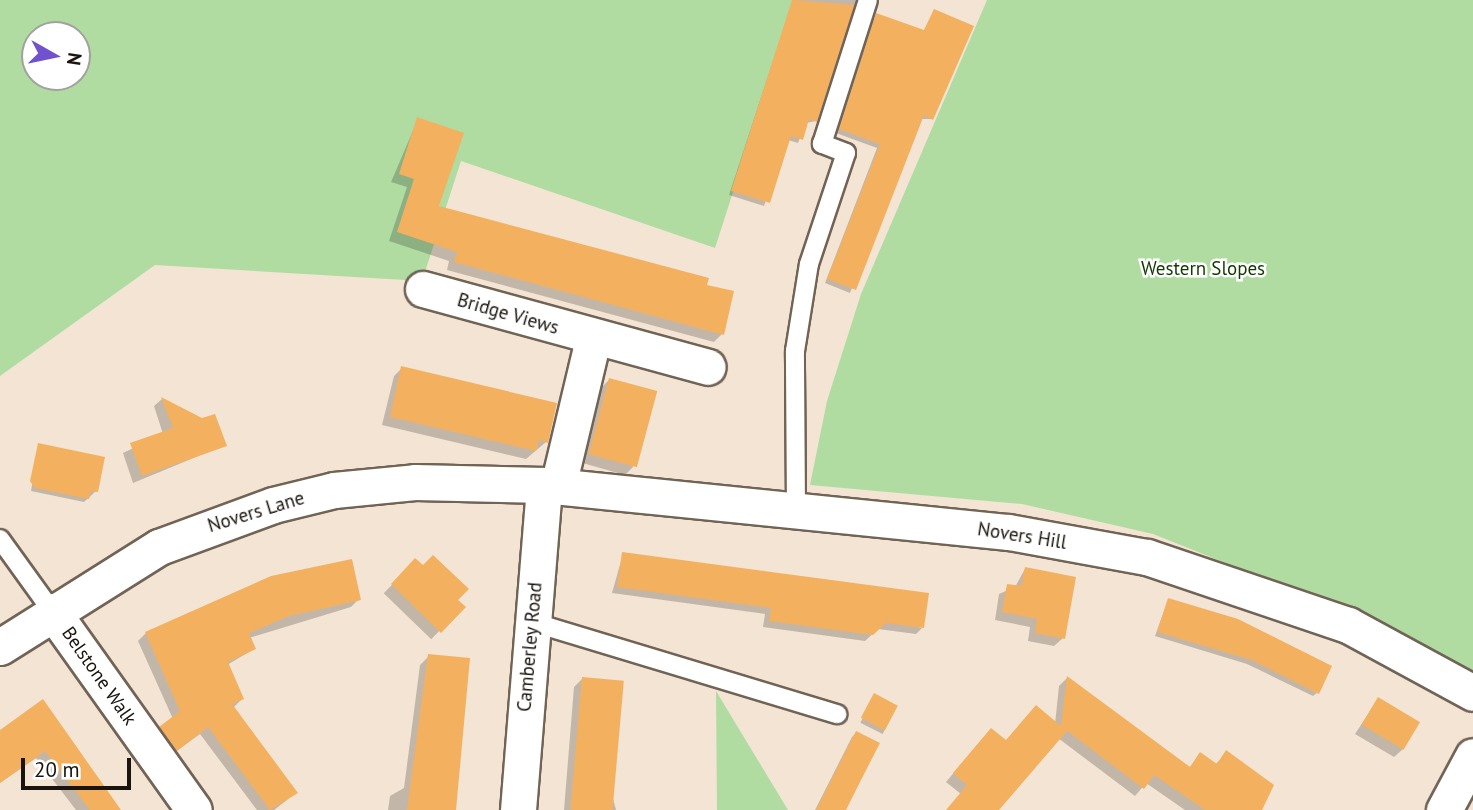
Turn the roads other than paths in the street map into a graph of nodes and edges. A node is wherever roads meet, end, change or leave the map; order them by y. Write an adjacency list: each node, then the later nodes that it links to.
1 (868, 0): 6 (lane)
2 (424, 289): 3 (street, Bridge Views)
3 (593, 338): 4 (street, Bridge Views); 5 (street)
4 (708, 368)
5 (551, 485): 6 (street, Novers Hill); 8 (street, Novers Lane); 9 (street, Camberley Road)
6 (796, 509): 11 (street, Novers Hill)
7 (0, 540): 8 (lane)
8 (52, 611): 10 (street, Novers Lane); 14 (street, Belstone Walk)
9 (532, 622): 12 (lane); 15 (street, Camberley Road)
10 (0, 647)
11 (1473, 693)
12 (837, 714)
13 (1473, 756): 16 (street)
14 (194, 810)
15 (518, 810)
16 (1444, 810)

